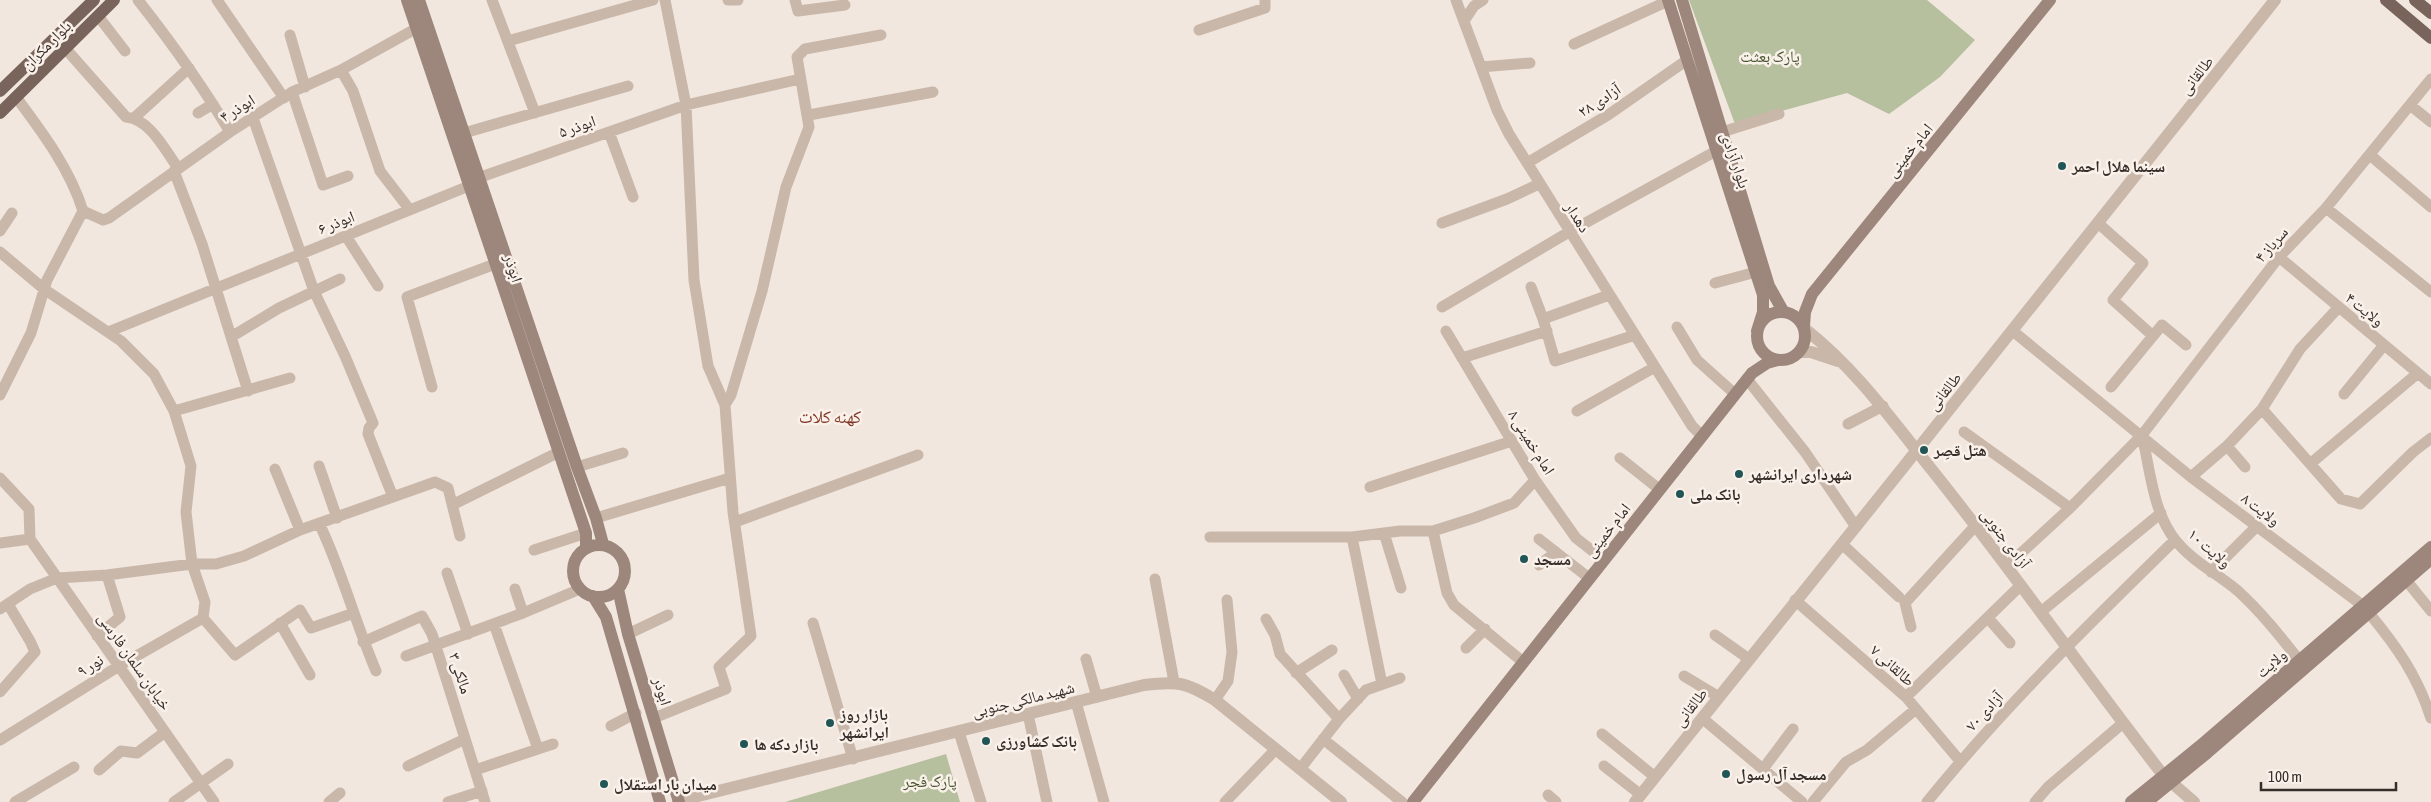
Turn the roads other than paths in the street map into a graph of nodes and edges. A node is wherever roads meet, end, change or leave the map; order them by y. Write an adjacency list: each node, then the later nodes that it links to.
1 (94, 0): 44 (main road)
2 (114, 0): 24 (main road, بلوار مکران)
3 (138, 0): 37 (street)
4 (217, 0): 46 (street)
5 (407, 0): 26 (main road, ابوذر)
6 (419, 0): 62 (main road, ابوذر)
7 (492, 0): 31 (street)
8 (653, 0): 31 (street)
9 (665, 0): 49 (street)
10 (728, 0): 11 (street)
11 (738, 0)
12 (1265, 0): 27 (street)
13 (1456, 0): 25 (street, دهدار)
14 (1482, 0): 25 (street)
15 (1682, 0): 61 (main road, بلوار آزادی)
16 (2050, 0): 94 (main road, امام خمینی)
17 (2275, 0): 77 (street, طالقانی)
18 (2386, 0): 30 (main road)
19 (2415, 0): 23 (main road)
20 (1668, 1): 32 (street); 35 (main road, بلوار آزادی)
21 (796, 5): 22 (street)
22 (846, 5)
23 (2431, 13)
24 (98, 16): 33 (main road, بلوار مکران); 34 (street)
25 (1464, 21): 38 (street, دهدار)
26 (417, 28): 39 (street, ابوذر ۴); 68 (main road, ابوذر)
27 (1199, 30)
28 (290, 35): 43 (street)
29 (880, 35): 40 (street)
30 (2431, 38)
31 (508, 40): 53 (street)
32 (1574, 44)
33 (65, 48): 47 (main road, بلوار مکران); 56 (street)
34 (125, 51)
35 (1687, 60): 63 (main road, بلوار آزادی); 65 (street, آزادی ۲۸)
36 (1530, 63): 38 (street)
37 (189, 68): 48 (street); 56 (street)
38 (1481, 68): 65 (street, دهدار)
39 (341, 70): 43 (street, ابوذر ۴); 73 (street)
40 (800, 79): 49 (street, ابوذر ۵); 55 (street)
41 (2431, 79): 50 (street, سرباز ۴)
42 (628, 86): 53 (street)
43 (305, 87): 46 (street, ابوذر ۴)
44 (0, 91)
45 (933, 92): 55 (street)
46 (288, 95): 57 (street, ابوذر ۴); 67 (street)
47 (16, 97): 51 (main road, بلوار مکران); 74 (street)
48 (213, 104): 52 (street); 59 (street)
49 (686, 105): 60 (street, ابوذر ۵); 127 (street)
50 (2410, 105): 58 (street); 64 (street, سرباز ۴)
51 (0, 113)
52 (198, 113)
53 (535, 113): 62 (street)
54 (1779, 114): 61 (street)
55 (809, 115): 127 (street)
56 (134, 118): 66 (street)
57 (253, 118): 59 (street, ابوذر ۴); 82 (street)
58 (2431, 122)
59 (230, 132): 66 (street, ابوذر ۴)
60 (609, 132): 68 (street, ابوذر ۵); 70 (street)
61 (1722, 132): 98 (main road, بلوار آزادی)
62 (464, 134): 68 (main road, ابوذر)
63 (1716, 151): 79 (street); 85 (main road, بلوار آزادی)
64 (2370, 155): 71 (street); 72 (street, سرباز ۴)
65 (1527, 164): 69 (street, دهدار)
66 (176, 170): 74 (street, ابوذر ۴); 90 (street)
67 (348, 176)
68 (474, 182): 73 (street, ابوذر ۶); 84 (main road, ابوذر); 146 (main road, ابوذر)
69 (1539, 184): 76 (street); 79 (street, دهدار)
70 (633, 197)
71 (2431, 207)
72 (2326, 208): 83 (street, سرباز ۴); 93 (street)
73 (410, 210): 80 (street, ابوذر ۶)
74 (83, 211): 91 (street)
75 (12, 213): 78 (street)
76 (1442, 223)
77 (2099, 224): 105 (street, طالقانی); 108 (street)
78 (0, 231)
79 (1569, 232): 95 (street, دهدار); 96 (street)
80 (346, 236): 82 (street, ابوذر ۶); 88 (street)
81 (0, 252): 91 (street)
82 (301, 254): 90 (street, ابوذر ۶); 92 (street)
83 (2279, 257): 97 (street, ولایت ۴); 135 (street, سرباز ۴)
84 (495, 264): 121 (street); 140 (main road, ابوذر)
85 (1756, 272): 87 (street); 107 (main road, بلوار آزادی)
86 (340, 278): 92 (street)
87 (1715, 283)
88 (378, 286)
89 (1531, 287): 99 (street)
90 (216, 288): 104 (street, ابوذر ۶); 109 (street)
91 (44, 289): 104 (street); 126 (street)
92 (314, 291): 109 (street); 155 (street)
93 (2431, 292)
94 (1812, 294): 98 (main road); 101 (main road, امام خمینی)
95 (1609, 295): 99 (street); 106 (street, دهدار)
96 (1442, 307)
97 (2338, 308): 111 (street, ولایت ۴); 129 (street)
98 (1787, 312): 101 (main road); 107 (main road)
99 (1543, 319): 103 (street)
100 (1677, 327): 124 (street)
101 (1804, 328): 112 (main road); 115 (street)
102 (1446, 331): 113 (street, امام خمینی ۸)
103 (1546, 331): 106 (street); 113 (street)
104 (108, 332): 130 (street)
105 (2014, 332): 135 (street, ولایت ۸); 139 (street, طالقانی)
106 (1634, 335): 116 (street, دهدار)
107 (1757, 335): 114 (main road); 118 (main road, بلوار آزادی)
108 (2153, 336): 110 (street); 122 (street)
109 (231, 337): 123 (street)
110 (2186, 345)
111 (2384, 345): 117 (street, ولایت ۴); 125 (street)
112 (1800, 352): 114 (main road); 115 (street, آزادی جنوبی)
113 (1462, 358): 137 (street, امام خمینی ۸)
114 (1778, 360): 118 (main road, امام خمینی)
115 (1845, 364): 128 (street, آزادی جنوبی)
116 (1655, 367): 131 (street); 134 (street, دهدار)
117 (2418, 374): 120 (street, ولایت ۴); 144 (street)
118 (1749, 376): 124 (main road, امام خمینی); 165 (street)
119 (290, 378): 123 (street)
120 (2431, 384)
121 (432, 387)
122 (2111, 387)
123 (248, 391): 130 (street)
124 (1735, 394): 134 (main road, امام خمینی)
125 (2344, 394)
126 (0, 395)
127 (725, 405): 151 (street)
128 (1883, 406): 132 (street); 139 (street, آزادی جنوبی)
129 (2262, 409): 138 (street); 144 (street)
130 (174, 411): 185 (street)
131 (1577, 411)
132 (1848, 424)
133 (1964, 432): 157 (street)
134 (1702, 436): 154 (main road, امام خمینی)
135 (2142, 436): 149 (street, ولایت ۸); 157 (street, سرباز ۴); 158 (street, ولایت ۱۰)
136 (2431, 438): 144 (street)
137 (1512, 441): 152 (street, امام خمینی ۸); 153 (street)
138 (2227, 446): 147 (street); 149 (street)
139 (1917, 451): 163 (street, آزادی جنوبی); 165 (street, طالقانی)
140 (559, 452): 156 (street); 168 (main road, ابوذر)
141 (623, 453): 146 (street)
142 (918, 454): 161 (street)
143 (1620, 458): 154 (street)
144 (2310, 464)
145 (318, 466): 159 (street)
146 (576, 467): 160 (main road, ابوذر)
147 (2245, 467)
148 (275, 469): 166 (street)
149 (2191, 477): 164 (street, ولایت ۸)
150 (0, 478): 173 (street)
151 (730, 478): 160 (street); 161 (street)
152 (1535, 480): 167 (street); 184 (street, امام خمینی ۸)
153 (1370, 487)
154 (1659, 489): 184 (main road, امام خمینی)
155 (393, 497): 156 (street); 159 (street)
156 (454, 504): 170 (street)
157 (2070, 508): 187 (street, سرباز ۴)
158 (2160, 513): 175 (street, ولایت ۱۰); 206 (street)
159 (337, 518): 162 (street)
160 (596, 518): 177 (main road, ابوذر)
161 (735, 522): 253 (street)
162 (319, 523): 166 (street); 208 (street)
163 (1976, 525): 187 (street, آزادی جنوبی); 217 (street)
164 (2257, 526): 188 (street); 205 (street, ولایت ۸)
165 (1856, 527): 178 (street, طالقانی)
166 (300, 530): 185 (street)
167 (1433, 531): 169 (street); 218 (street)
168 (586, 533): 180 (main road, ابوذر); 181 (street)
169 (1384, 533): 172 (street); 196 (street)
170 (460, 536)
171 (1210, 537): 172 (street)
172 (1352, 537): 242 (street)
173 (30, 539): 176 (street); 191 (street, خیابان سلمان فارسی)
174 (1540, 539): 182 (street)
175 (2175, 540): 188 (street, ولایت ۱۰); 225 (street, آزادی ۷۰)
176 (0, 543)
177 (603, 544): 180 (main road); 199 (main road)
178 (1842, 544): 201 (street); 203 (street, طالقانی)
179 (2431, 546): 205 (main road, ولایت)
180 (586, 547): 198 (main road)
181 (534, 550)
182 (1556, 552): 186 (street); 192 (street)
183 (2431, 559): 194 (main road, ولایت)
184 (1604, 560): 192 (main road, امام خمینی)
185 (192, 564): 190 (street); 211 (street)
186 (1539, 565)
187 (2007, 566): 195 (street, آزادی جنوبی)
188 (2211, 572): 232 (street, ولایت ۱۰)
189 (446, 573): 219 (street)
190 (107, 575): 191 (street); 222 (street)
191 (57, 578): 204 (street); 222 (street, خیابان سلمان فارسی)
192 (1589, 578): 233 (main road, امام خمینی)
193 (1155, 579): 241 (street)
194 (2406, 580): 205 (main road, ولایت); 207 (street)
195 (2021, 585): 206 (street, آزادی جنوبی); 212 (street)
196 (1401, 588)
197 (515, 589): 209 (street)
198 (580, 589): 200 (main road); 209 (street)
199 (618, 589): 200 (main road); 220 (main road, ابوذر)
200 (593, 596): 251 (main road, ابوذر)
201 (1899, 597)
202 (1228, 600): 248 (street)
203 (1795, 600): 231 (street, طالقانی); 246 (street, طالقانی ۷)
204 (4, 606): 243 (street)
205 (2365, 609): 232 (main road, ولایت); 255 (street, ولایت ۸); 280 (main road, ولایت)
206 (2042, 611): 225 (street, آزادی جنوبی)
207 (2431, 611)
208 (354, 613): 214 (street); 223 (street)
209 (523, 613): 215 (street)
210 (668, 615): 220 (street)
211 (203, 618): 214 (street); 234 (street, نور ۹)
212 (1988, 618): 224 (street); 246 (street)
213 (1266, 619): 236 (street)
214 (280, 624): 237 (street)
215 (494, 624): 219 (street); 267 (street)
216 (813, 624): 269 (street)
217 (1911, 627)
218 (1485, 629): 227 (street); 233 (street)
219 (468, 634): 226 (street)
220 (628, 634): 253 (main road, ابوذر)
221 (1715, 635): 231 (street)
222 (97, 636): 234 (street, خیابان سلمان فارسی)
223 (363, 642): 226 (street, مالکی ۳); 235 (street)
224 (2010, 644)
225 (2067, 645): 257 (street, آزادی جنوبی); 270 (street, آزادی ۷۰)
226 (436, 646): 229 (street); 263 (street, مالکی ۳)
227 (1466, 648)
228 (1332, 650): 236 (street)
229 (406, 656)
230 (1086, 659): 244 (street)
231 (1749, 659): 245 (street, طالقانی)
232 (2299, 660): 280 (main road, ولایت)
233 (1523, 662): 299 (main road, امام خمینی)
234 (119, 666): 260 (street, خیابان سلمان فارسی); 265 (street, نور ۹)
235 (376, 671)
236 (1296, 674): 256 (street)
237 (310, 675)
238 (1344, 675): 247 (street)
239 (1684, 676): 245 (street)
240 (1400, 678): 242 (street)
241 (1174, 682): 244 (street, شهید مالکی جنوبی); 248 (street, شهید مالکی جنوبی)
242 (1382, 684): 247 (street)
243 (0, 692)
244 (1097, 697): 249 (street, شهید مالکی جنوبی)
245 (1719, 697): 254 (street, طالقانی)
246 (1906, 697): 250 (street, طالقانی ۷)
247 (1358, 699): 256 (street)
248 (1215, 700): 268 (street, شهید مالکی جنوبی)
249 (1076, 702): 252 (street, شهید مالکی جنوبی); 295 (street)
250 (1916, 709): 270 (street, طالقانی ۷); 301 (street)
251 (636, 713): 258 (street); 291 (main road, ابوذر)
252 (1028, 714): 261 (street, شهید مالکی جنوبی); 294 (street)
253 (654, 718): 292 (main road, ابوذر)
254 (1702, 718): 276 (street); 279 (street, طالقانی)
255 (2431, 718)
256 (1339, 719): 264 (street)
257 (2123, 723): 280 (street, آزادی جنوبی); 303 (street)
258 (611, 726)
259 (1793, 729): 276 (street)
260 (165, 732): 277 (street); 281 (street, خیابان سلمان فارسی)
261 (959, 732): 269 (street, شهید مالکی جنوبی); 293 (street)
262 (1602, 734): 279 (street)
263 (465, 739): 272 (street); 278 (street, مالکی ۳)
264 (1323, 739): 275 (street); 298 (street)
265 (0, 740)
266 (552, 744): 267 (street)
267 (538, 749): 278 (street)
268 (1276, 750): 275 (street, شهید مالکی جنوبی); 296 (street)
269 (853, 758): 292 (street, شهید مالکی جنوبی)
270 (1960, 761): 302 (street, آزادی ۷۰)
271 (228, 764): 281 (street)
272 (408, 766)
273 (1604, 766): 285 (street)
274 (74, 767): 286 (street)
275 (1300, 769): 297 (street, شهید مالکی جنوبی)
276 (1762, 769): 284 (street)
277 (99, 770)
278 (475, 770): 283 (street, مالکی ۳)
279 (1655, 777): 285 (street, طالقانی)
280 (2168, 778): 304 (main road, ولایت); 305 (main road, ولایت); 306 (street, آزادی جنوبی)
281 (200, 782): 287 (street); 288 (street, خیابان سلمان فارسی)
282 (340, 794): 289 (street)
283 (483, 797): 290 (street)
284 (1790, 798): 300 (street)
285 (1638, 799)
286 (15, 802)
287 (174, 802)
288 (214, 802)
289 (329, 802)
290 (448, 802)
291 (660, 802)
292 (678, 802)
293 (982, 802)
294 (1047, 802)
295 (1104, 802)
296 (1225, 802)
297 (1341, 802)
298 (1402, 802)
299 (1413, 802)
300 (1802, 802)
301 (1813, 802)
302 (1927, 802)
303 (2035, 802)
304 (2131, 802)
305 (2148, 802)
306 (2194, 802)

